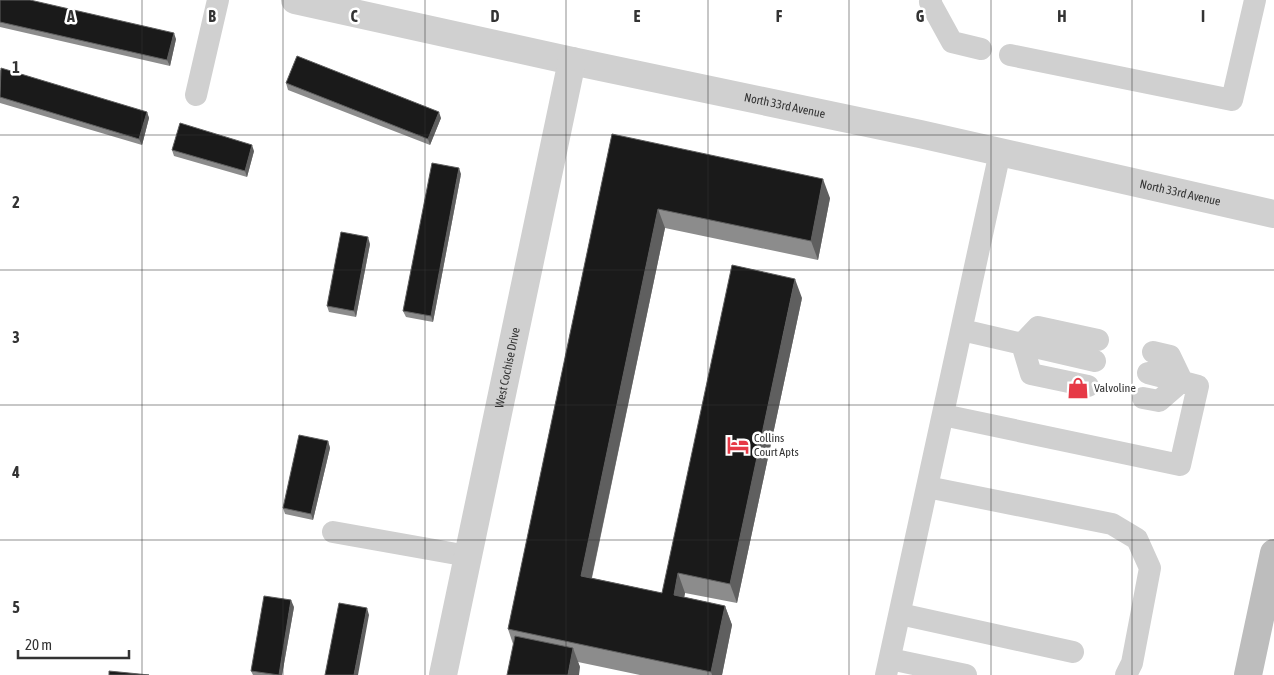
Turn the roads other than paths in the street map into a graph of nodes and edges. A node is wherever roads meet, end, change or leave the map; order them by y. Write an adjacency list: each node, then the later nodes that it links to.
1 (218, 0): 8 (lane)
2 (295, 0): 7 (street, North 33rd Avenue)
3 (931, 0): 5 (lane)
4 (1255, 0): 6 (lane)
5 (982, 49)
6 (1010, 55)
7 (572, 61): 9 (street, North 33rd Avenue); 22 (street, West Cochise Drive)
8 (196, 95)
9 (1000, 152): 10 (street, North 33rd Avenue); 11 (lane)
10 (1274, 214)
11 (962, 330): 12 (lane); 18 (lane)
12 (1022, 344): 13 (lane); 16 (lane)
13 (1097, 350)
14 (1151, 363): 15 (lane)
15 (1182, 381): 17 (lane); 18 (lane)
16 (1088, 386)
17 (1143, 398)
18 (943, 415): 19 (lane)
19 (927, 487): 23 (lane); 28 (lane)
20 (333, 532): 22 (lane)
21 (1274, 552): 29 (main road)
22 (468, 556): 26 (street, West Cochise Drive)
23 (900, 614): 24 (lane); 25 (lane)
24 (1072, 652)
25 (888, 667): 27 (lane)
26 (443, 675)
27 (966, 675)
28 (1126, 675)
29 (1248, 675)

